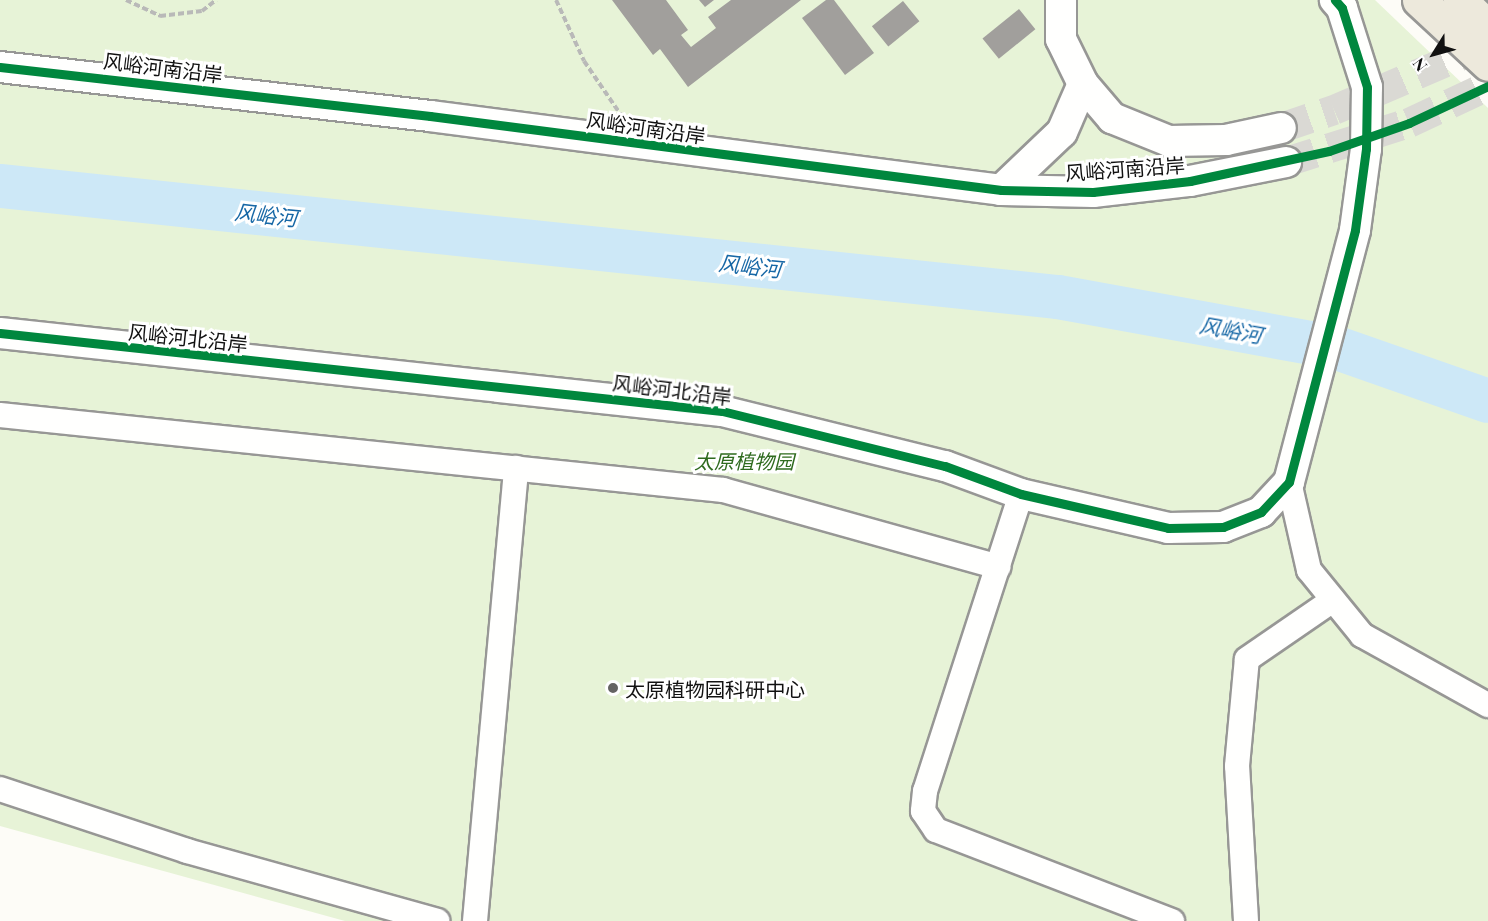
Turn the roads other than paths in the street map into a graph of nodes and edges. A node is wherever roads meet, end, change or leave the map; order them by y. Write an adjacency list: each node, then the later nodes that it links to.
1 (1061, 0): 8 (street)
2 (1335, 0): 15 (street)
3 (1419, 0): 6 (main road)
4 (1460, 0): 5 (main road)
5 (1488, 27)
6 (1488, 64)
7 (0, 67): 11 (street, 风峪河南沿岸)
8 (1083, 84): 9 (street); 11 (street)
9 (1281, 128)
10 (1286, 162): 11 (street, 风峪河南沿岸)
11 (1001, 190)
12 (0, 333): 16 (street, 风峪河北沿岸)
13 (0, 415): 14 (street)
14 (516, 468): 17 (street); 22 (street)
15 (1292, 471): 16 (street, 风峪河北沿岸); 18 (street)
16 (1021, 494): 17 (street)
17 (998, 567): 23 (street)
18 (1333, 600): 19 (street); 24 (street)
19 (1488, 705)
20 (0, 789): 21 (street)
21 (437, 921)
22 (475, 921)
23 (1172, 921)
24 (1246, 921)

